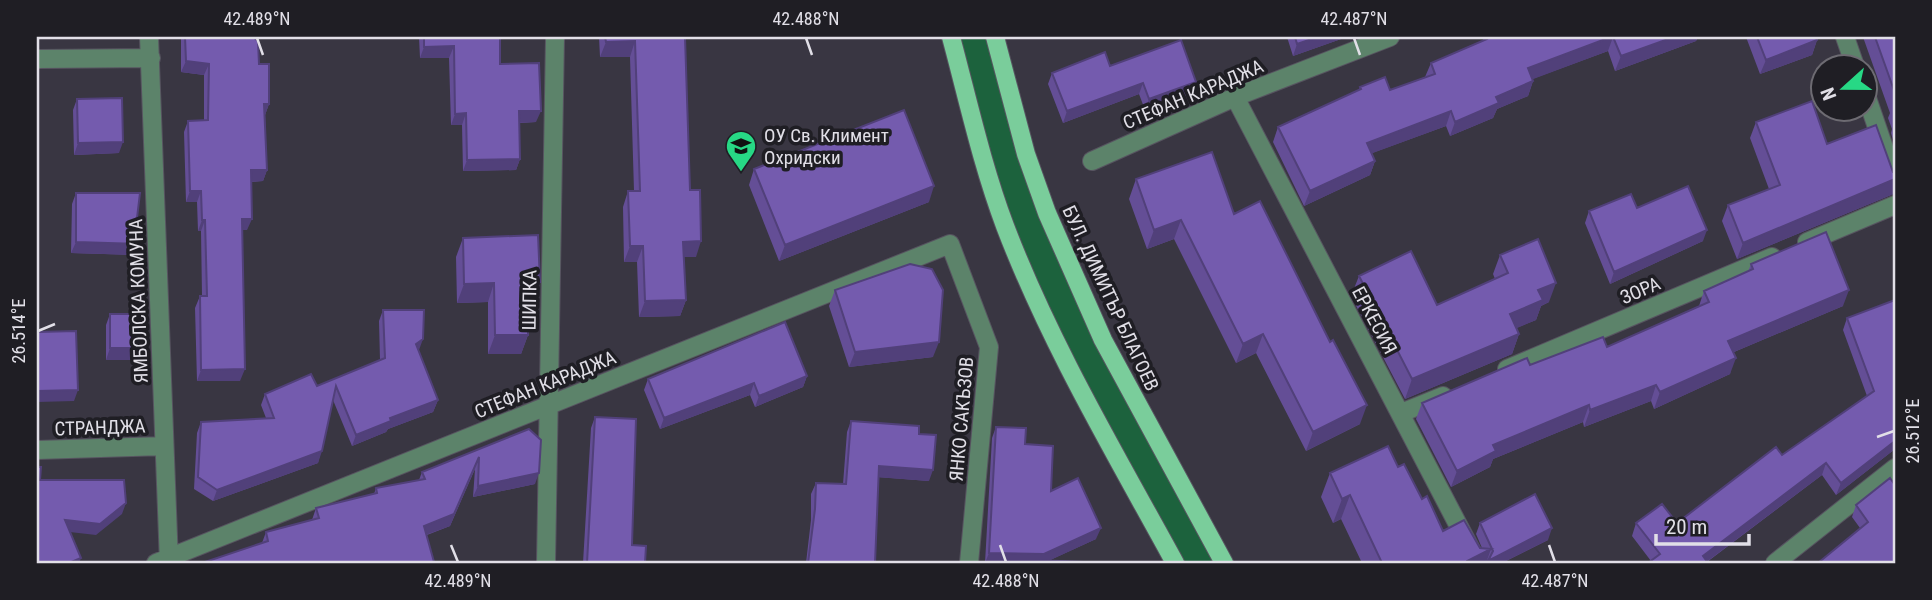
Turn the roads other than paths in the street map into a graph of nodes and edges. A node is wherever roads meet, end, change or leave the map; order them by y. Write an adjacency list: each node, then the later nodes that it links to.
1 (149, 37): 6 (street, ЯМБОЛСКА КОМУНА)
2 (555, 37): 16 (street, ШИПКА)
3 (951, 37): 24 (main road)
4 (995, 37): 25 (main road, БУЛ. ДИМИТЪР БЛАГОЕВ)
5 (1390, 37): 8 (street, СТЕФАН КАРАДЖА)
6 (150, 58): 7 (street); 18 (street, ЯМБОЛСКА КОМУНА)
7 (37, 59)
8 (1235, 97): 10 (street, СТЕФАН КАРАДЖА); 17 (street, ЕРКЕСИЯ)
9 (1875, 122): 11 (street)
10 (1092, 161)
11 (1895, 180)
12 (1895, 205): 14 (street, ЗОРА)
13 (950, 244): 16 (street, СТЕФАН КАРАДЖА); 23 (street, ЯНКО САКЪЗОВ)
14 (1490, 376)
15 (1464, 387): 17 (street)
16 (548, 405): 21 (street, СТЕФАН КАРАДЖА); 22 (street, ШИПКА)
17 (1401, 414): 26 (street, ЕРКЕСИЯ)
18 (164, 446): 19 (street, СТРАНДЖА); 21 (street, ЯМБОЛСКА КОМУНА)
19 (37, 450)
20 (1895, 468): 27 (street)
21 (165, 562)
22 (546, 563)
23 (969, 563)
24 (1175, 563)
25 (1224, 563)
26 (1478, 563)
27 (1776, 563)

